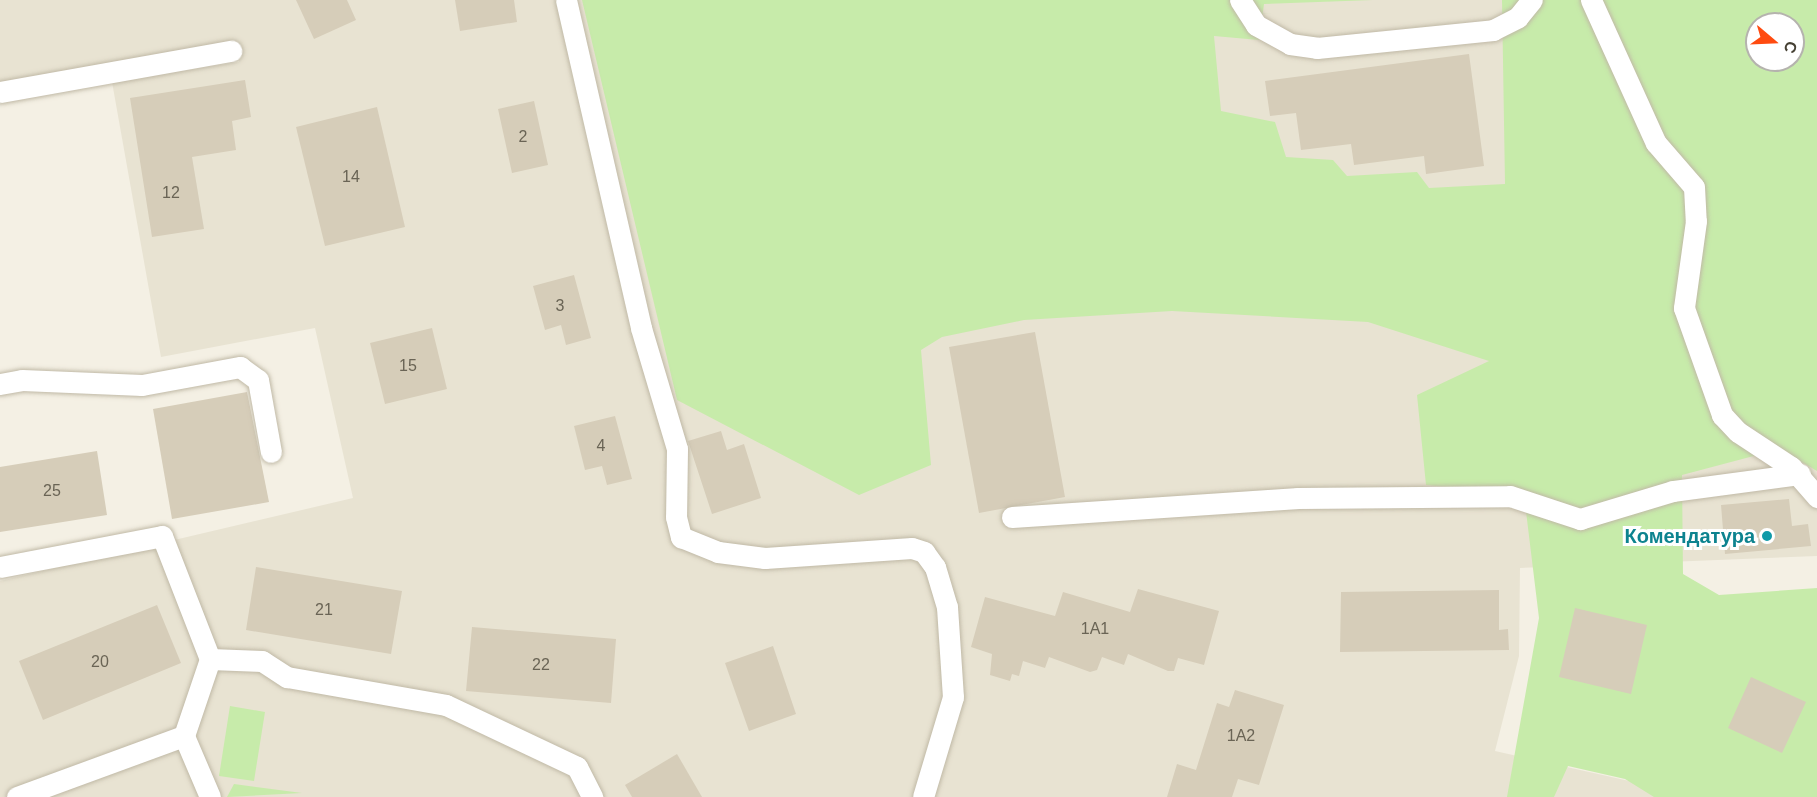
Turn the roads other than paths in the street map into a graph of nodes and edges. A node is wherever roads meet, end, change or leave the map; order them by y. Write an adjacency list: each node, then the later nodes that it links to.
1 (566, 0): 18 (street)
2 (1240, 0): 3 (street)
3 (1532, 0)
4 (1591, 0): 9 (street)
5 (231, 51): 6 (street)
6 (0, 92)
7 (0, 384): 8 (street)
8 (271, 452)
9 (1800, 474): 10 (street); 11 (street)
10 (1817, 497)
11 (1012, 517)
12 (0, 567): 13 (street)
13 (210, 659): 14 (street); 17 (street)
14 (184, 736): 15 (street); 16 (street)
15 (17, 797)
16 (210, 797)
17 (592, 797)
18 (922, 797)

